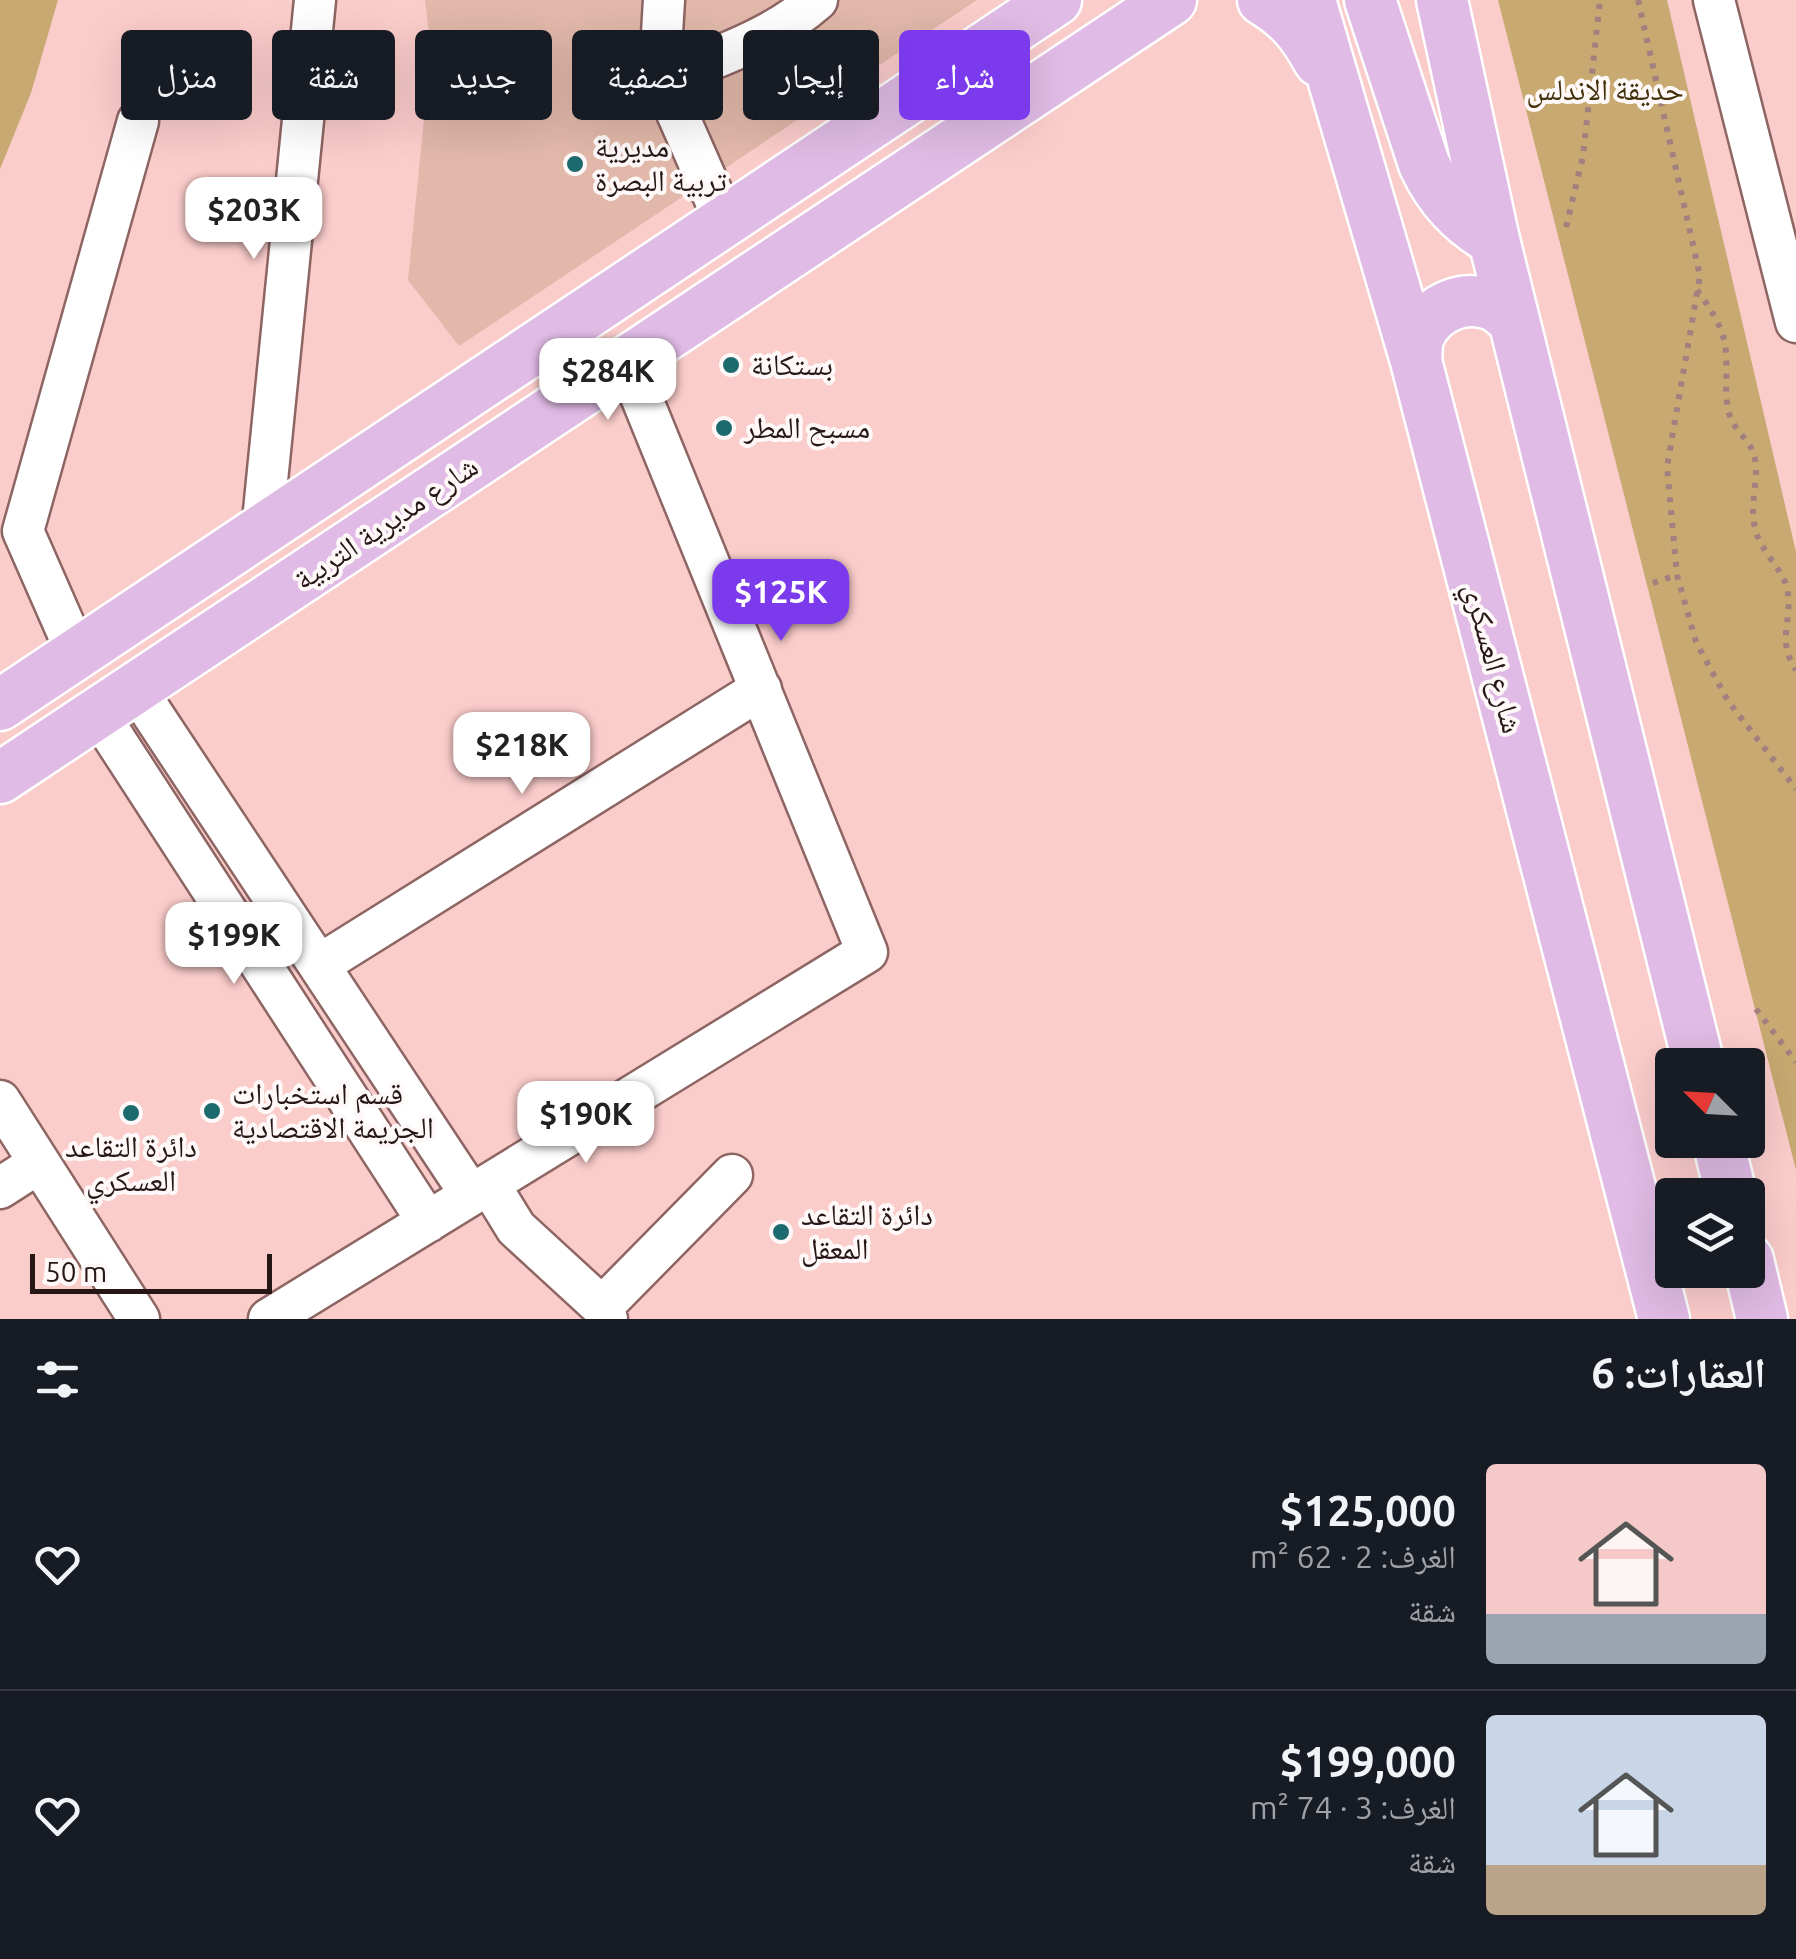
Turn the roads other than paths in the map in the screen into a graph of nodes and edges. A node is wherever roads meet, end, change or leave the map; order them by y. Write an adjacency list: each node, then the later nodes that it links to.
1 (315, 0): 22 (street)
2 (664, 0): 11 (street)
3 (816, 0): 12 (street)
4 (1056, 0): 16 (main road, شارع مديرية التربية)
5 (1171, 0): 21 (main road, شارع مديرية التربية)
6 (1263, 0): 13 (main road)
7 (1310, 0): 13 (main road, شارع العسكري)
8 (1370, 0): 17 (main road)
9 (1442, 0): 17 (main road)
10 (1714, 0): 19 (street)
11 (662, 30)
12 (723, 53)
13 (1341, 104): 20 (main road, شارع العسكري)
14 (680, 120): 16 (street)
15 (138, 121): 23 (street)
16 (725, 222): 22 (main road, شارع مديرية التربية)
17 (1494, 240): 18 (main road)
18 (1514, 321): 20 (main road); 31 (main road)
19 (1796, 322)
20 (1416, 361): 42 (main road, شارع العسكري)
21 (627, 362): 24 (street); 25 (main road, شارع مديرية التربية)
22 (262, 531): 23 (main road, شارع مديرية التربية)
23 (76, 654): 26 (main road, شارع مديرية التربية)
24 (761, 689): 28 (street); 36 (street)
25 (118, 702): 27 (main road, شارع مديرية التربية); 28 (street); 30 (street)
26 (0, 706)
27 (0, 778)
28 (319, 965): 29 (street)
29 (357, 1022): 30 (street); 36 (street)
30 (314, 1046): 37 (street)
31 (1695, 1048)
32 (0, 1102): 33 (street)
33 (39, 1163): 35 (street); 40 (street)
34 (732, 1175): 39 (street)
35 (0, 1188)
36 (480, 1190): 37 (street); 39 (street)
37 (428, 1222): 41 (street)
38 (1755, 1288): 43 (main road)
39 (604, 1313)
40 (140, 1319)
41 (269, 1319)
42 (1664, 1319)
43 (1762, 1319)

